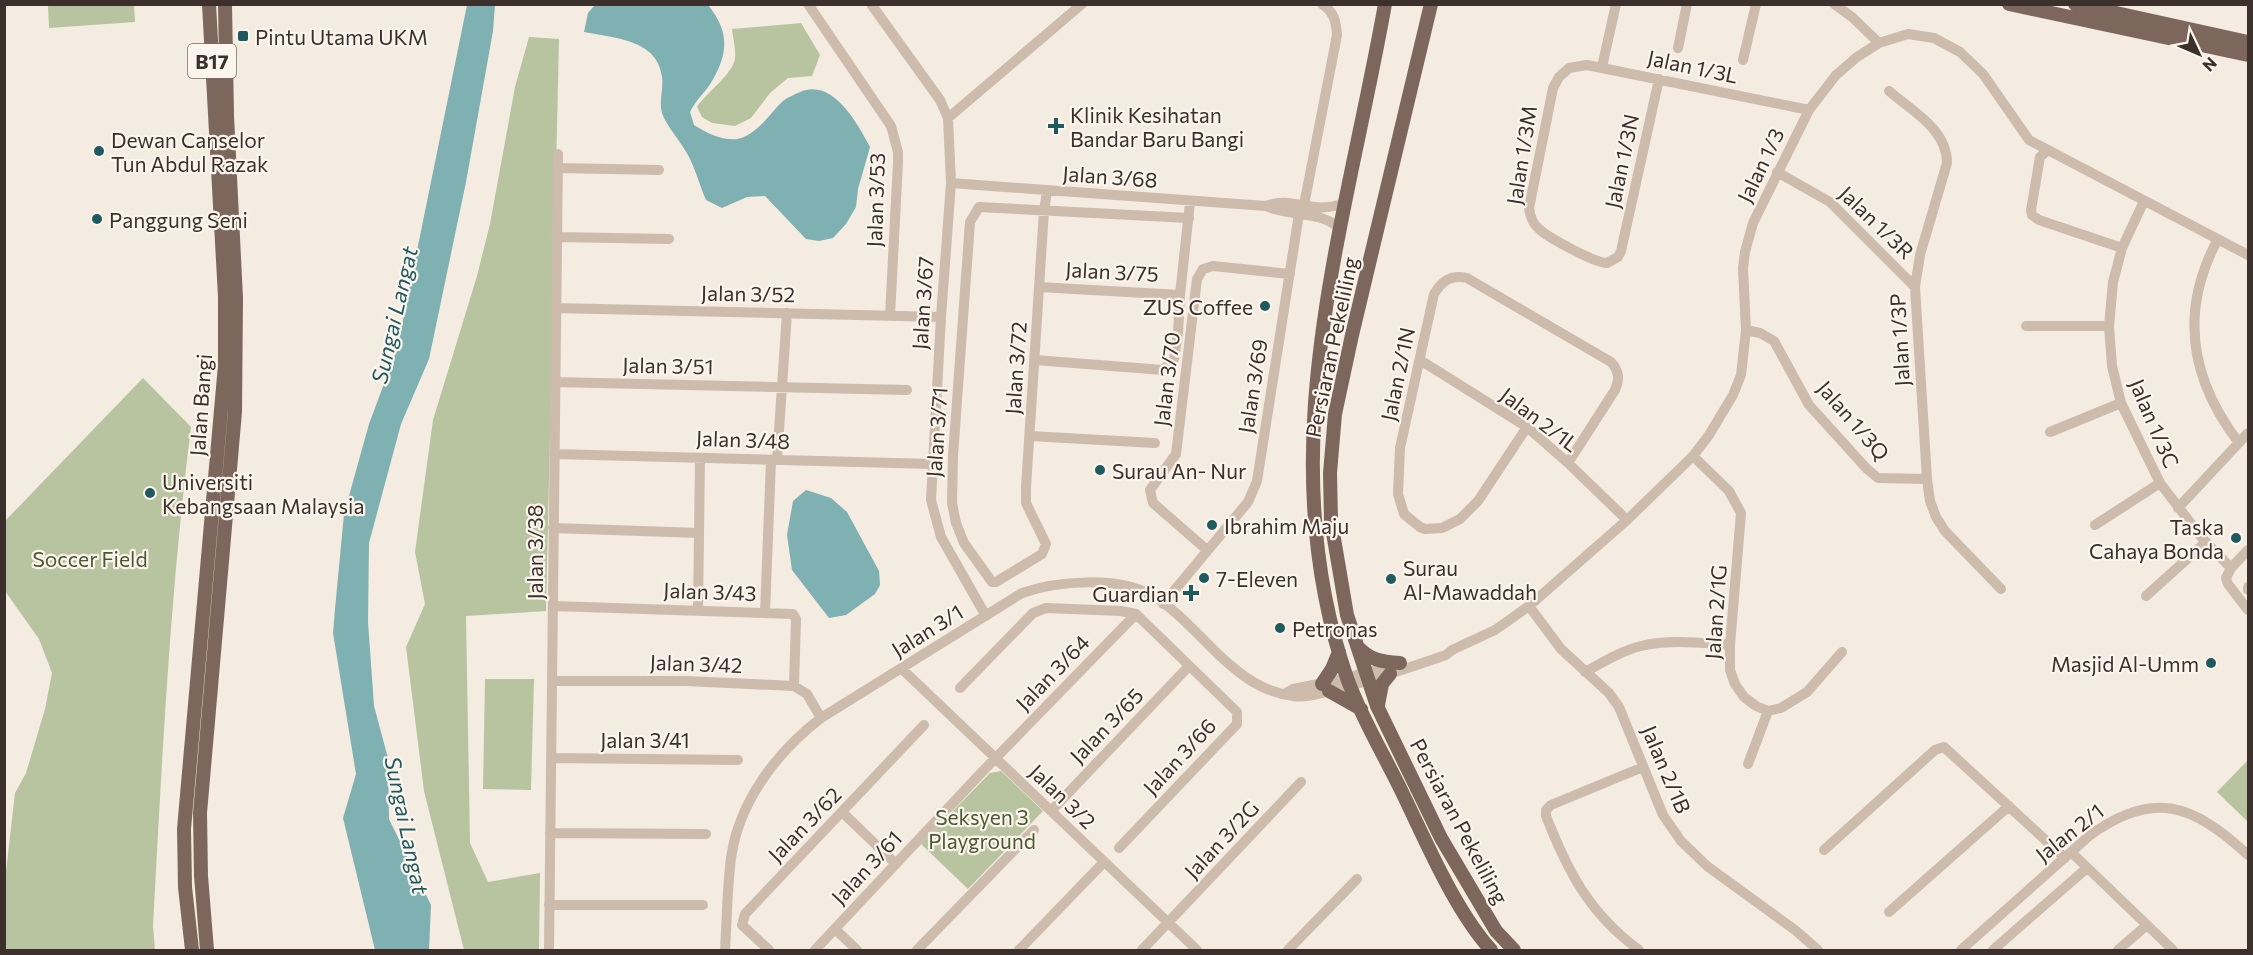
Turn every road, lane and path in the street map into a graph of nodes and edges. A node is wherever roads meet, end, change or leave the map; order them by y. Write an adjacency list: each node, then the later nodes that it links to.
1 (209, 4): 148 (main road, Jalan Bangi / B17)
2 (225, 4): 149 (main road, Jalan Bangi / B17)
3 (808, 4): 56 (street, Jalan 3/53)
4 (872, 4): 29 (street, Jalan 3/67)
5 (1082, 4): 29 (street)
6 (1322, 4): 40 (street, Jalan 3/69)
7 (1377, 4): 17 (main road)
8 (1385, 4): 17 (main road, Persiaran Pekeliling)
9 (1431, 4): 18 (main road, Persiaran Pekeliling)
10 (1437, 4): 18 (main road)
11 (1616, 4): 24 (street)
12 (1687, 4): 21 (street)
13 (1756, 4): 23 (street)
14 (1834, 4): 20 (street)
15 (2008, 4): 22 (main road)
16 (2075, 4): 19 (main road)
17 (1380, 27): 39 (main road, Persiaran Pekeliling)
18 (1424, 29): 101 (main road, Persiaran Pekeliling)
19 (2248, 42)
20 (1879, 43): 28 (street, Jalan 1/3); 30 (street, Jalan 1/3)
21 (1678, 48)
22 (2248, 55)
23 (1743, 60)
24 (1602, 67): 25 (street, Jalan 1/3L); 26 (street, Jalan 1/3L)
25 (1569, 68): 48 (street, Jalan 1/3M)
26 (1659, 79): 28 (street, Jalan 1/3L); 48 (street, Jalan 1/3N)
27 (1889, 92): 52 (street, Jalan 1/3P)
28 (1809, 110): 34 (street, Jalan 1/3)
29 (948, 118): 35 (street, Jalan 3/67)
30 (2047, 151): 37 (street, Jalan 1/3); 47 (street)
31 (558, 154): 32 (street, Jalan 3/38)
32 (558, 168): 33 (street); 44 (street, Jalan 3/38)
33 (659, 170)
34 (1777, 172): 52 (street, Jalan 1/3R); 60 (street, Jalan 1/3)
35 (951, 183): 36 (street, Jalan 3/68); 57 (street, Jalan 3/67)
36 (1047, 191): 38 (street, Jalan 3/68); 41 (street, Jalan 3/72)
37 (2144, 201): 46 (street, Jalan 1/3); 47 (street, Jalan 1/3C)
38 (1190, 202): 40 (street, Jalan 3/68); 42 (street)
39 (1344, 203): 40 (street, Jalan 3/68); 43 (main road, Persiaran Pekeliling)
40 (1301, 210): 43 (street, Jalan 3/68); 50 (street, Jalan 3/69)
41 (1044, 211): 42 (street); 51 (street, Jalan 3/72); 87 (street, Jalan 3/71)
42 (1189, 218): 53 (street)
43 (1339, 228): 104 (main road, Persiaran Pekeliling)
44 (556, 237): 45 (street); 54 (street, Jalan 3/38)
45 (669, 239)
46 (2218, 239): 49 (street, Jalan 1/3); 71 (street)
47 (2122, 248): 59 (street, Jalan 1/3C)
48 (1621, 252)
49 (2248, 255)
50 (1290, 274): 88 (street, Jalan 3/69); 88 (street, Jalan 3/70)
51 (1040, 287): 53 (street, Jalan 3/75); 61 (street, Jalan 3/72)
52 (1915, 287): 79 (street, Jalan 1/3P)
53 (1180, 295): 61 (street, Jalan 3/75)
54 (555, 308): 55 (street, Jalan 3/52); 63 (street, Jalan 3/38)
55 (786, 313): 56 (street, Jalan 3/52); 64 (street)
56 (890, 316): 57 (street, Jalan 3/52)
57 (941, 317): 78 (street, Jalan 3/67)
58 (2026, 326): 59 (street)
59 (2109, 326): 66 (street, Jalan 1/3C)
60 (1746, 330): 74 (street, Jalan 1/3); 79 (street, Jalan 1/3Q)
61 (1035, 360): 70 (street, Jalan 3/72)
62 (1420, 360): 67 (street, Jalan 2/1L); 67 (street, Jalan 2/1N); 77 (street, Jalan 2/1N)
63 (554, 382): 64 (street, Jalan 3/51); 73 (street, Jalan 3/38)
64 (782, 387): 65 (street, Jalan 3/51); 76 (street)
65 (907, 390)
66 (2121, 403): 68 (street); 80 (street, Jalan 1/3C)
67 (1527, 427): 77 (street, Jalan 2/1L)
68 (2050, 432)
69 (2248, 433): 71 (street)
70 (1030, 436): 72 (street); 87 (street, Jalan 3/72)
71 (2239, 443): 81 (street)
72 (1155, 444)
73 (554, 453): 75 (street, Jalan 3/48); 84 (street, Jalan 3/38)
74 (1694, 456): 82 (street, Jalan 1/3); 102 (street, Jalan 2/1G)
75 (700, 458): 76 (street, Jalan 3/48); 85 (street)
76 (774, 460): 78 (street, Jalan 3/48); 98 (street)
77 (1568, 463): 82 (street, Jalan 2/1L)
78 (932, 464): 100 (street, Jalan 3/67)
79 (1927, 479): 91 (street, Jalan 1/3P)
80 (2160, 483): 81 (street, Jalan 1/3C); 83 (street)
81 (2178, 508): 86 (street, Jalan 1/3C)
82 (1627, 520): 95 (street, Jalan 1/3)
83 (2095, 525)
84 (553, 528): 85 (street); 94 (street, Jalan 3/38)
85 (699, 533): 96 (street)
86 (2206, 542): 90 (street, Jalan 1/3C); 92 (street)
87 (1046, 544)
88 (1207, 550): 93 (street, Jalan 3/69)
89 (2248, 550): 90 (street)
90 (2231, 568): 97 (street)
91 (2001, 589)
92 (2146, 596)
93 (1163, 604): 100 (street, Jalan 3/1); 116 (street, Jalan 3/1)
94 (553, 606): 96 (street, Jalan 3/43); 112 (street, Jalan 3/38)
95 (1529, 606): 103 (street, Jalan 1/3); 109 (street, Jalan 2/1B)
96 (698, 610): 98 (street, Jalan 3/43)
97 (2248, 610)
98 (765, 613): 114 (street, Jalan 3/43)
99 (1136, 614): 107 (street, Jalan 3/66); 115 (street); 122 (street, Jalan 3/64)
100 (986, 616): 108 (street, Jalan 3/1)
101 (1356, 644): 106 (main road); 111 (main road, Persiaran Pekeliling)
102 (1730, 645): 109 (street); 119 (street, Jalan 2/1G)
103 (1452, 650): 106 (street, Jalan 1/3); 110 (street, Jalan 1/3)
104 (1339, 652): 113 (main road, Persiaran Pekeliling); 116 (main road)
105 (1842, 652): 119 (street)
106 (1400, 663): 111 (street, Jalan 1/3)
107 (1189, 666): 129 (street, Jalan 3/65); 134 (street, Jalan 3/66)
108 (902, 669): 120 (street, Jalan 3/1); 122 (street, Jalan 3/2)
109 (1585, 672): 126 (street, Jalan 2/1B)
110 (1390, 674): 111 (street, Jalan 1/3); 117 (main road)
111 (1366, 678): 113 (street, Jalan 3/1); 117 (main road, Persiaran Pekeliling)
112 (553, 681): 114 (street, Jalan 3/42); 123 (street, Jalan 3/38)
113 (1349, 682): 116 (street, Jalan 3/1); 118 (main road, Persiaran Pekeliling)
114 (794, 686): 120 (street)
115 (960, 688)
116 (1325, 688): 118 (main road)
117 (1377, 706): 161 (main road, Persiaran Pekeliling)
118 (1361, 709): 160 (main road, Persiaran Pekeliling)
119 (1768, 711): 125 (street)
120 (821, 718): 151 (street, Jalan 3/1)
121 (924, 724): 130 (street, Jalan 3/62)
122 (996, 758): 129 (street, Jalan 3/2); 139 (street, Jalan 3/61)
123 (551, 759): 124 (street, Jalan 3/41); 132 (street, Jalan 3/38)
124 (738, 760)
125 (1748, 764)
126 (1643, 767): 162 (street); 163 (street, Jalan 2/1B)
127 (1301, 782): 145 (street, Jalan 3/2G)
128 (2009, 806): 135 (street); 136 (street); 144 (street)
129 (1051, 811): 138 (street, Jalan 3/2)
130 (842, 812): 139 (street); 152 (street, Jalan 3/62)
131 (1034, 830): 155 (street)
132 (550, 833): 133 (street); 142 (street, Jalan 3/38)
133 (706, 834)
134 (1119, 848)
135 (1824, 850)
136 (2068, 855): 137 (street, Jalan 2/1); 140 (street); 164 (street, Jalan 2/1)
137 (2248, 855)
138 (1104, 862): 145 (street, Jalan 3/2); 156 (street)
139 (896, 864): 147 (street, Jalan 3/61)
140 (2087, 868): 146 (street); 165 (street)
141 (1357, 879): 159 (street)
142 (549, 905): 143 (street); 150 (street, Jalan 3/38)
143 (703, 905)
144 (1889, 912)
145 (1168, 923): 157 (street, Jalan 3/2G); 158 (street, Jalan 3/2)
146 (2147, 925): 166 (street); 167 (street)
147 (835, 929): 153 (street, Jalan 3/61); 154 (street)
148 (192, 951)
149 (207, 951)
150 (549, 951)
151 (725, 951)
152 (769, 951)
153 (815, 951)
154 (857, 951)
155 (917, 951)
156 (1019, 951)
157 (1142, 951)
158 (1197, 951)
159 (1288, 951)
160 (1491, 951)
161 (1514, 951)
162 (1639, 951)
163 (1818, 951)
164 (1961, 951)
165 (1993, 951)
166 (2118, 951)
167 (2173, 951)

